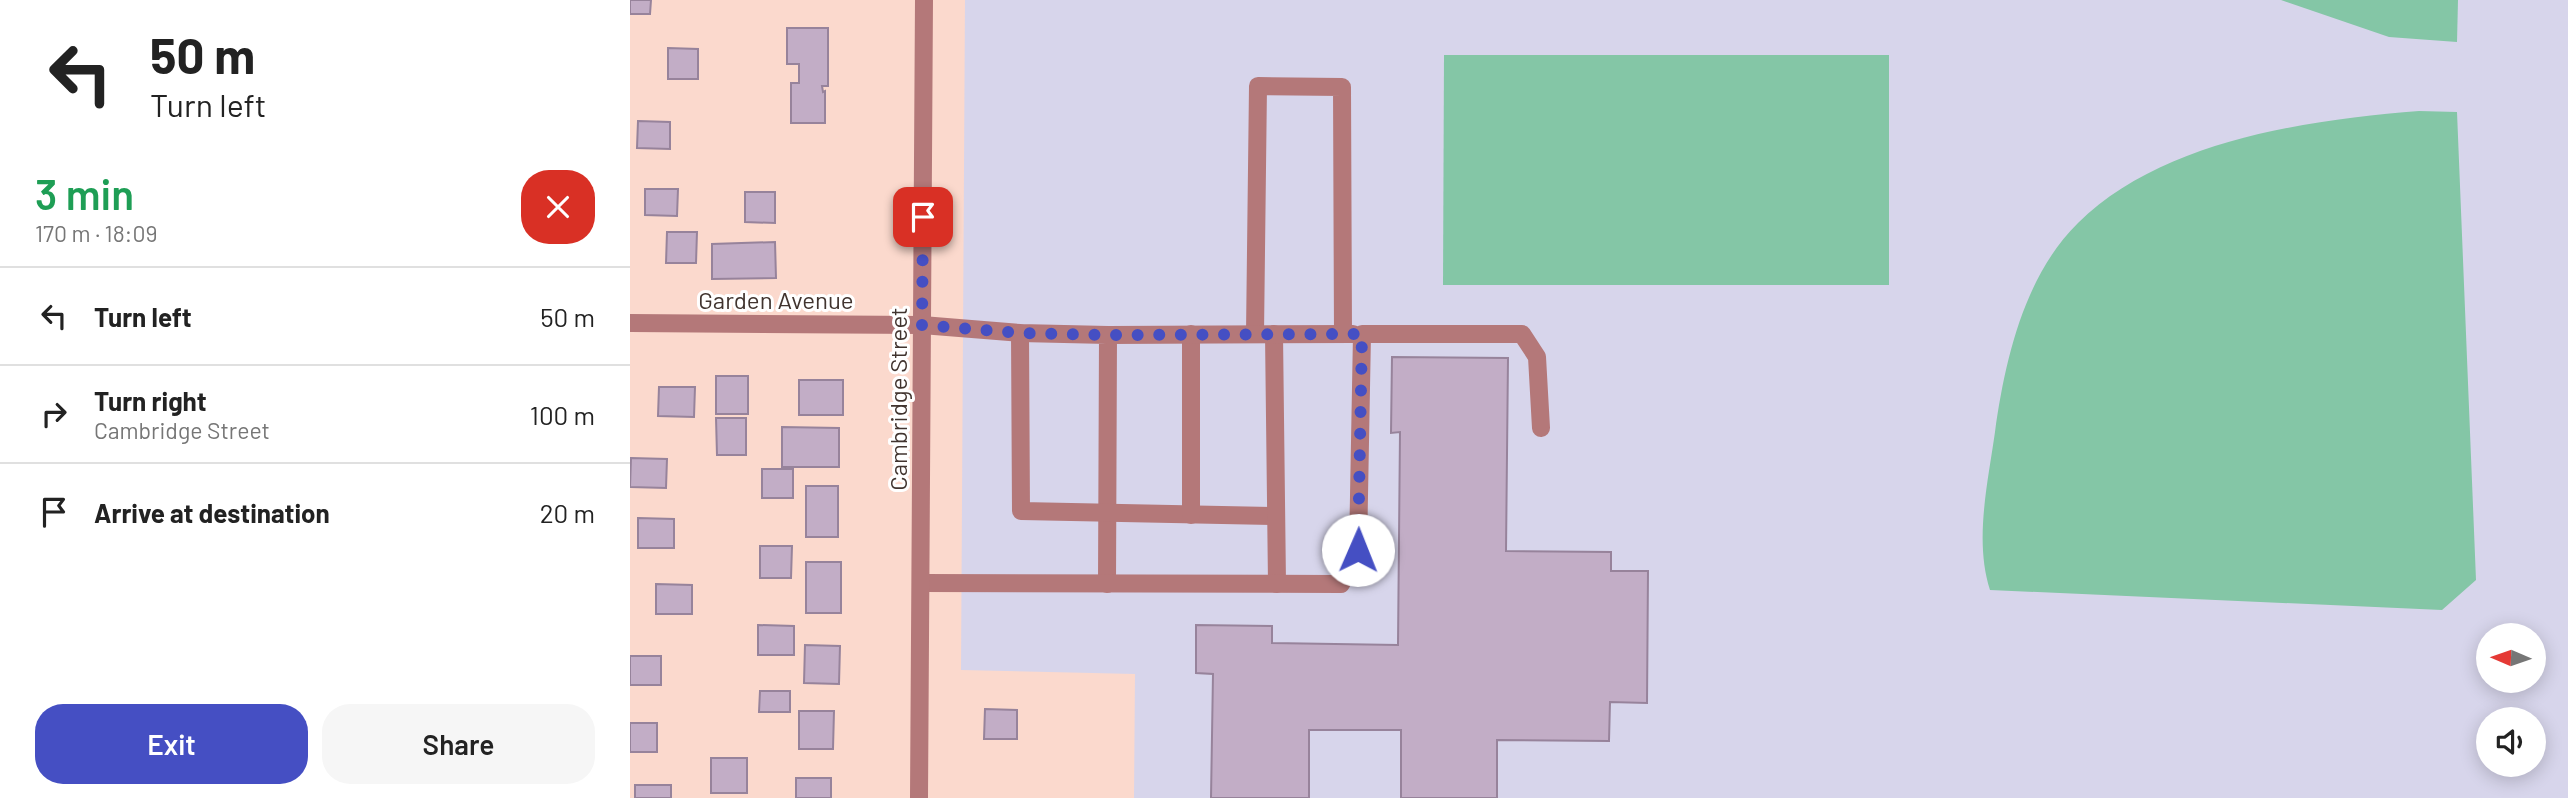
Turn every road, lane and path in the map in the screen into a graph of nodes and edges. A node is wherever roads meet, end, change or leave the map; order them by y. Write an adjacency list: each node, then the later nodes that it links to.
1 (924, 0): 3 (street, Cambridge Street)
2 (630, 323): 3 (street, Garden Avenue)
3 (922, 325): 4 (street, Garden Avenue); 15 (street, Cambridge Street)
4 (1020, 333): 10 (street, Garden Avenue); 12 (street)
5 (1191, 334): 6 (street, Garden Avenue); 10 (street, Garden Avenue); 13 (street)
6 (1255, 334): 7 (street, Garden Avenue); 8 (street)
7 (1274, 334): 8 (street, Garden Avenue); 14 (street)
8 (1343, 334): 9 (street, Garden Avenue)
9 (1362, 334): 11 (street, Garden Avenue); 17 (street)
10 (1108, 335): 12 (street)
11 (1541, 428)
12 (1108, 513): 13 (street); 16 (street)
13 (1191, 514): 14 (street)
14 (1276, 516): 17 (street)
15 (921, 583): 16 (street); 18 (street, Cambridge Street)
16 (1107, 584): 17 (street)
17 (1277, 584)
18 (919, 798)

